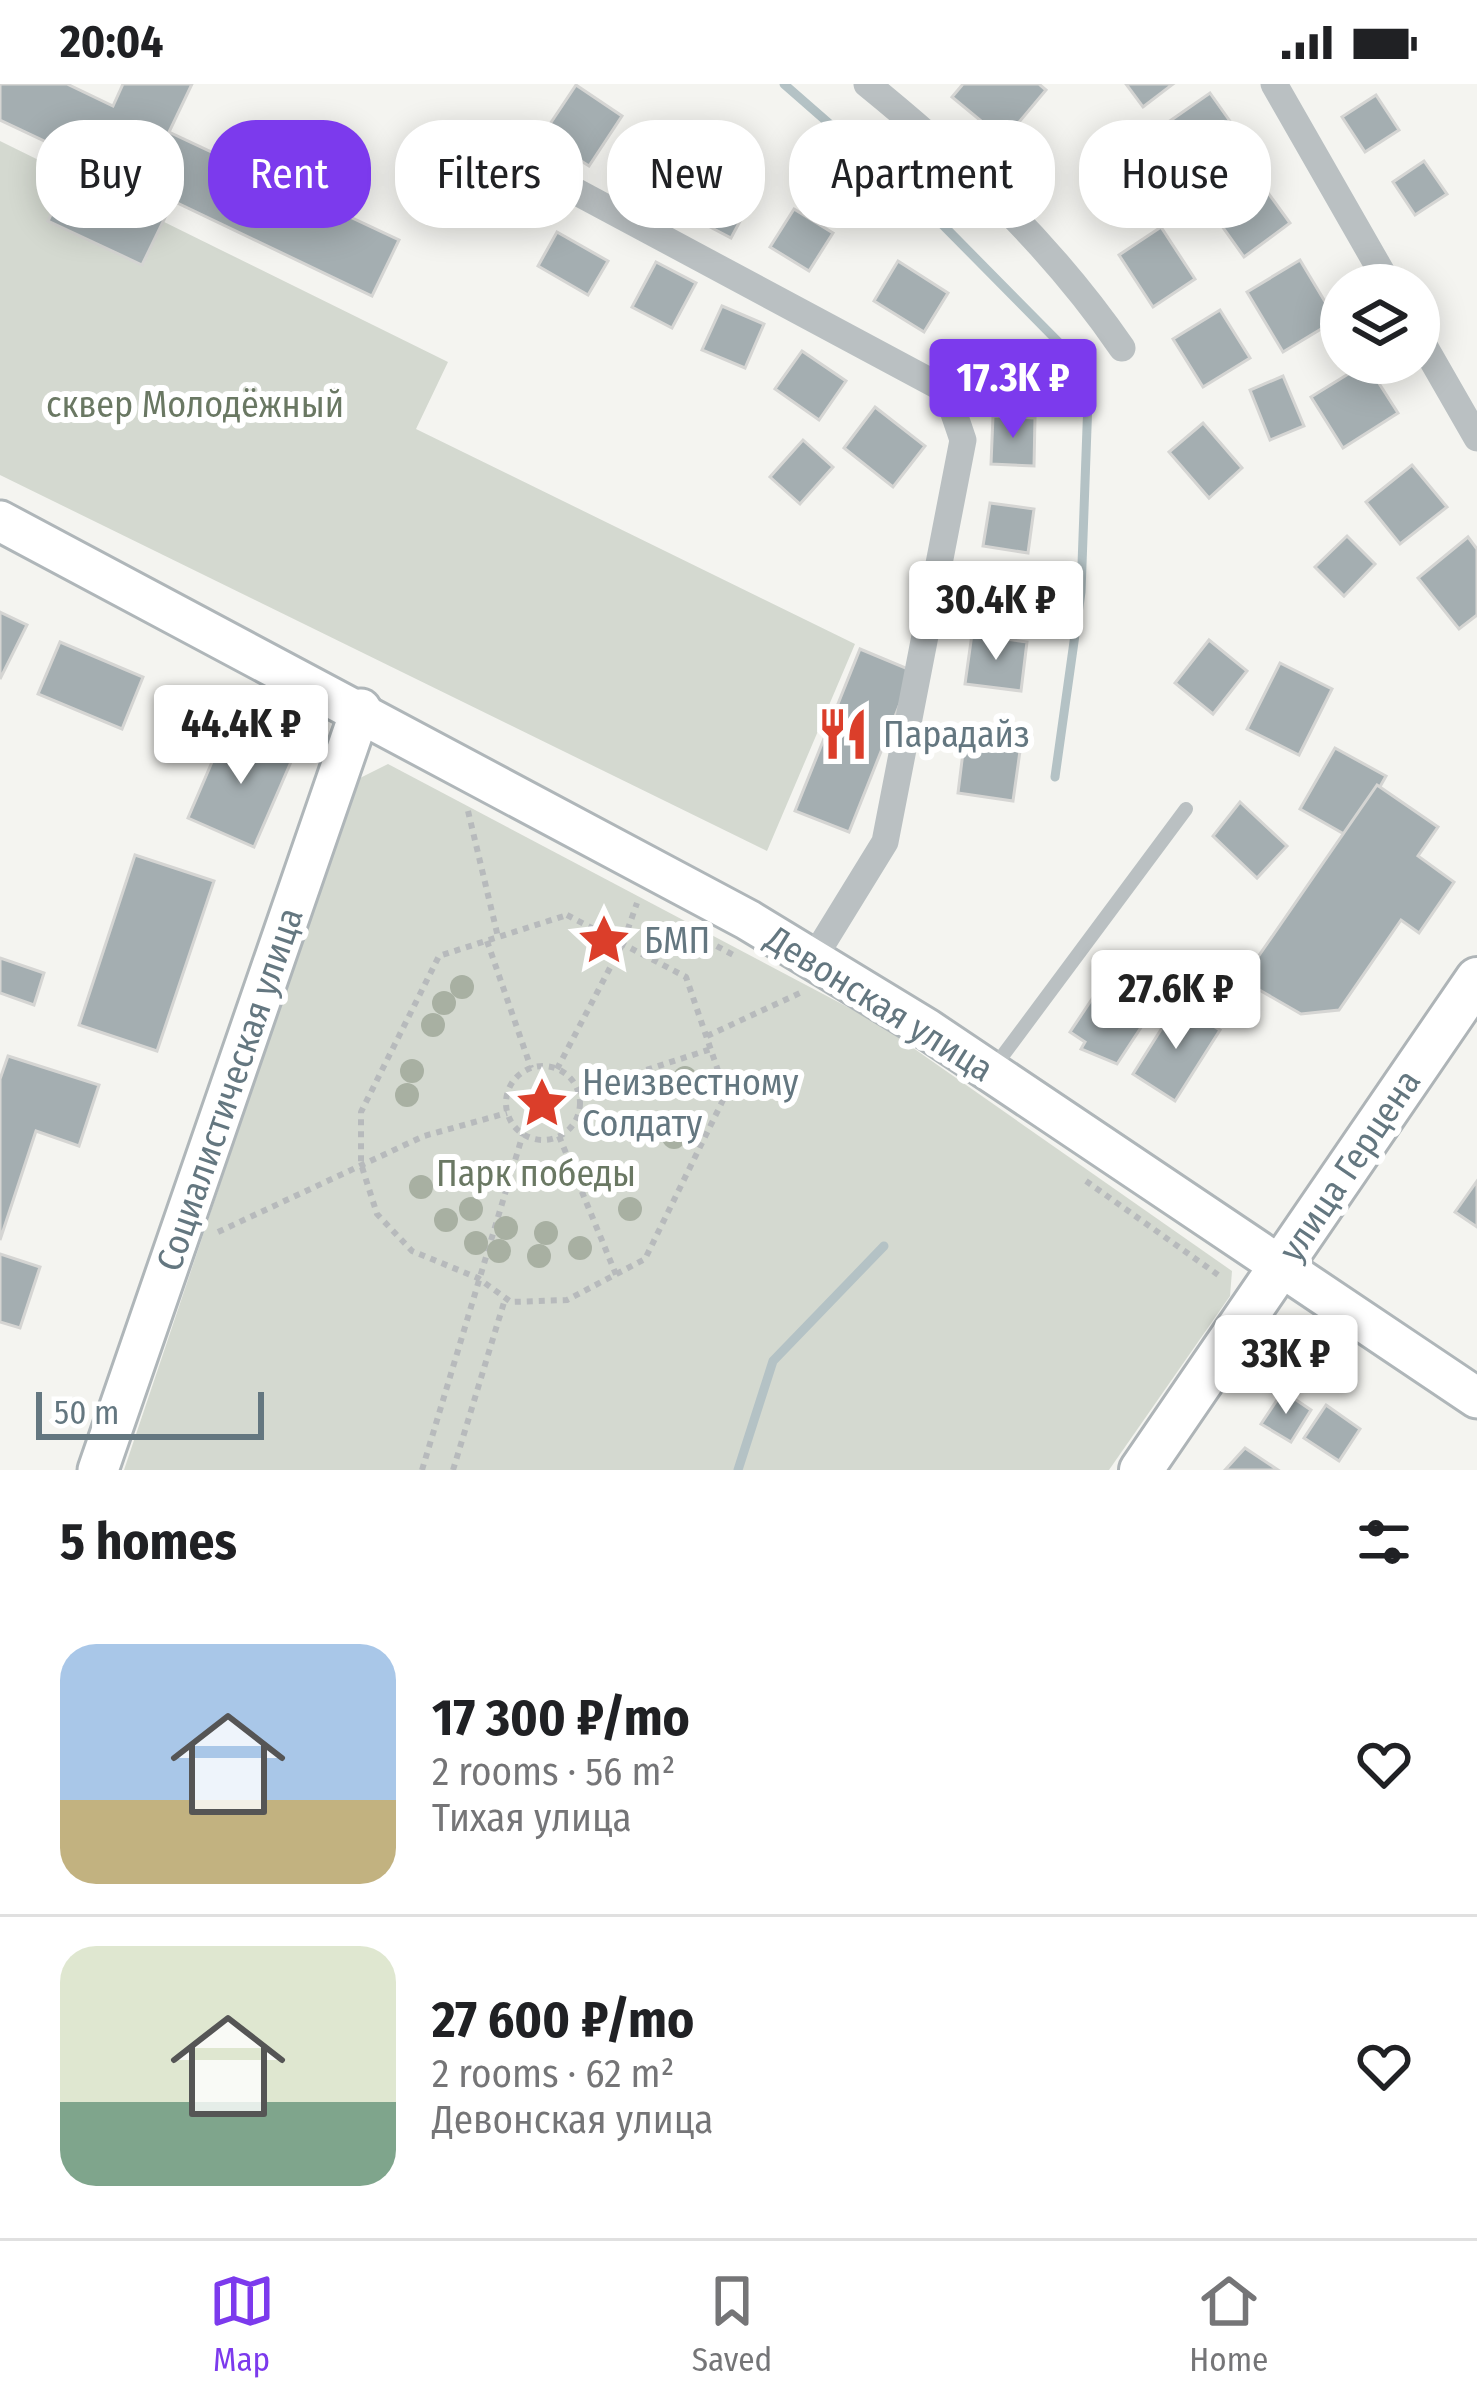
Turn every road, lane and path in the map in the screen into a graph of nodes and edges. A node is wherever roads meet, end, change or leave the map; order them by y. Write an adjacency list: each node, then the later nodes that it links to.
1 (867, 84): 5 (street)
2 (1274, 84): 4 (street)
3 (583, 195): 22 (street)
4 (1377, 264)
5 (1122, 348)
6 (1440, 374): 7 (street)
7 (1477, 438)
8 (0, 521): 9 (main road, Девонская улица)
9 (361, 709): 22 (main road, Девонская улица); 43 (main road, Социалистическая улица)
10 (448, 801): 12 (path)
11 (1186, 809): 29 (lane)
12 (468, 812): 13 (path); 18 (path)
13 (486, 822)
14 (618, 893): 15 (path)
15 (637, 903): 16 (path); 20 (path)
16 (658, 914)
17 (678, 926): 21 (path)
18 (498, 937): 19 (path); 20 (path)
19 (486, 940): 27 (path); 34 (path)
20 (623, 944): 25 (path); 28 (path)
21 (740, 959)
22 (799, 978): 24 (path); 25 (path); 29 (main road, Девонская улица)
23 (1477, 979): 37 (main road, улица Герцена)
24 (819, 1001)
25 (706, 1036): 26 (path)
26 (711, 1048): 30 (path); 40 (path)
27 (531, 1068): 28 (path); 31 (path)
28 (557, 1069): 30 (path)
29 (990, 1071): 37 (main road, Девонская улица)
30 (578, 1092): 33 (path)
31 (507, 1112): 32 (path); 34 (path)
32 (523, 1134): 33 (path); 39 (path)
33 (559, 1136): 40 (path)
34 (361, 1164): 36 (path); 39 (path)
35 (1085, 1180): 38 (path)
36 (218, 1232)
37 (1281, 1264): 42 (main road, Девонская улица); 46 (main road, улица Герцена)
38 (1221, 1277)
39 (478, 1278): 41 (path); 44 (path)
40 (617, 1278): 41 (path)
41 (505, 1299): 45 (path)
42 (1477, 1397)
43 (98, 1470)
44 (422, 1470)
45 (453, 1470)
46 (1141, 1470)

